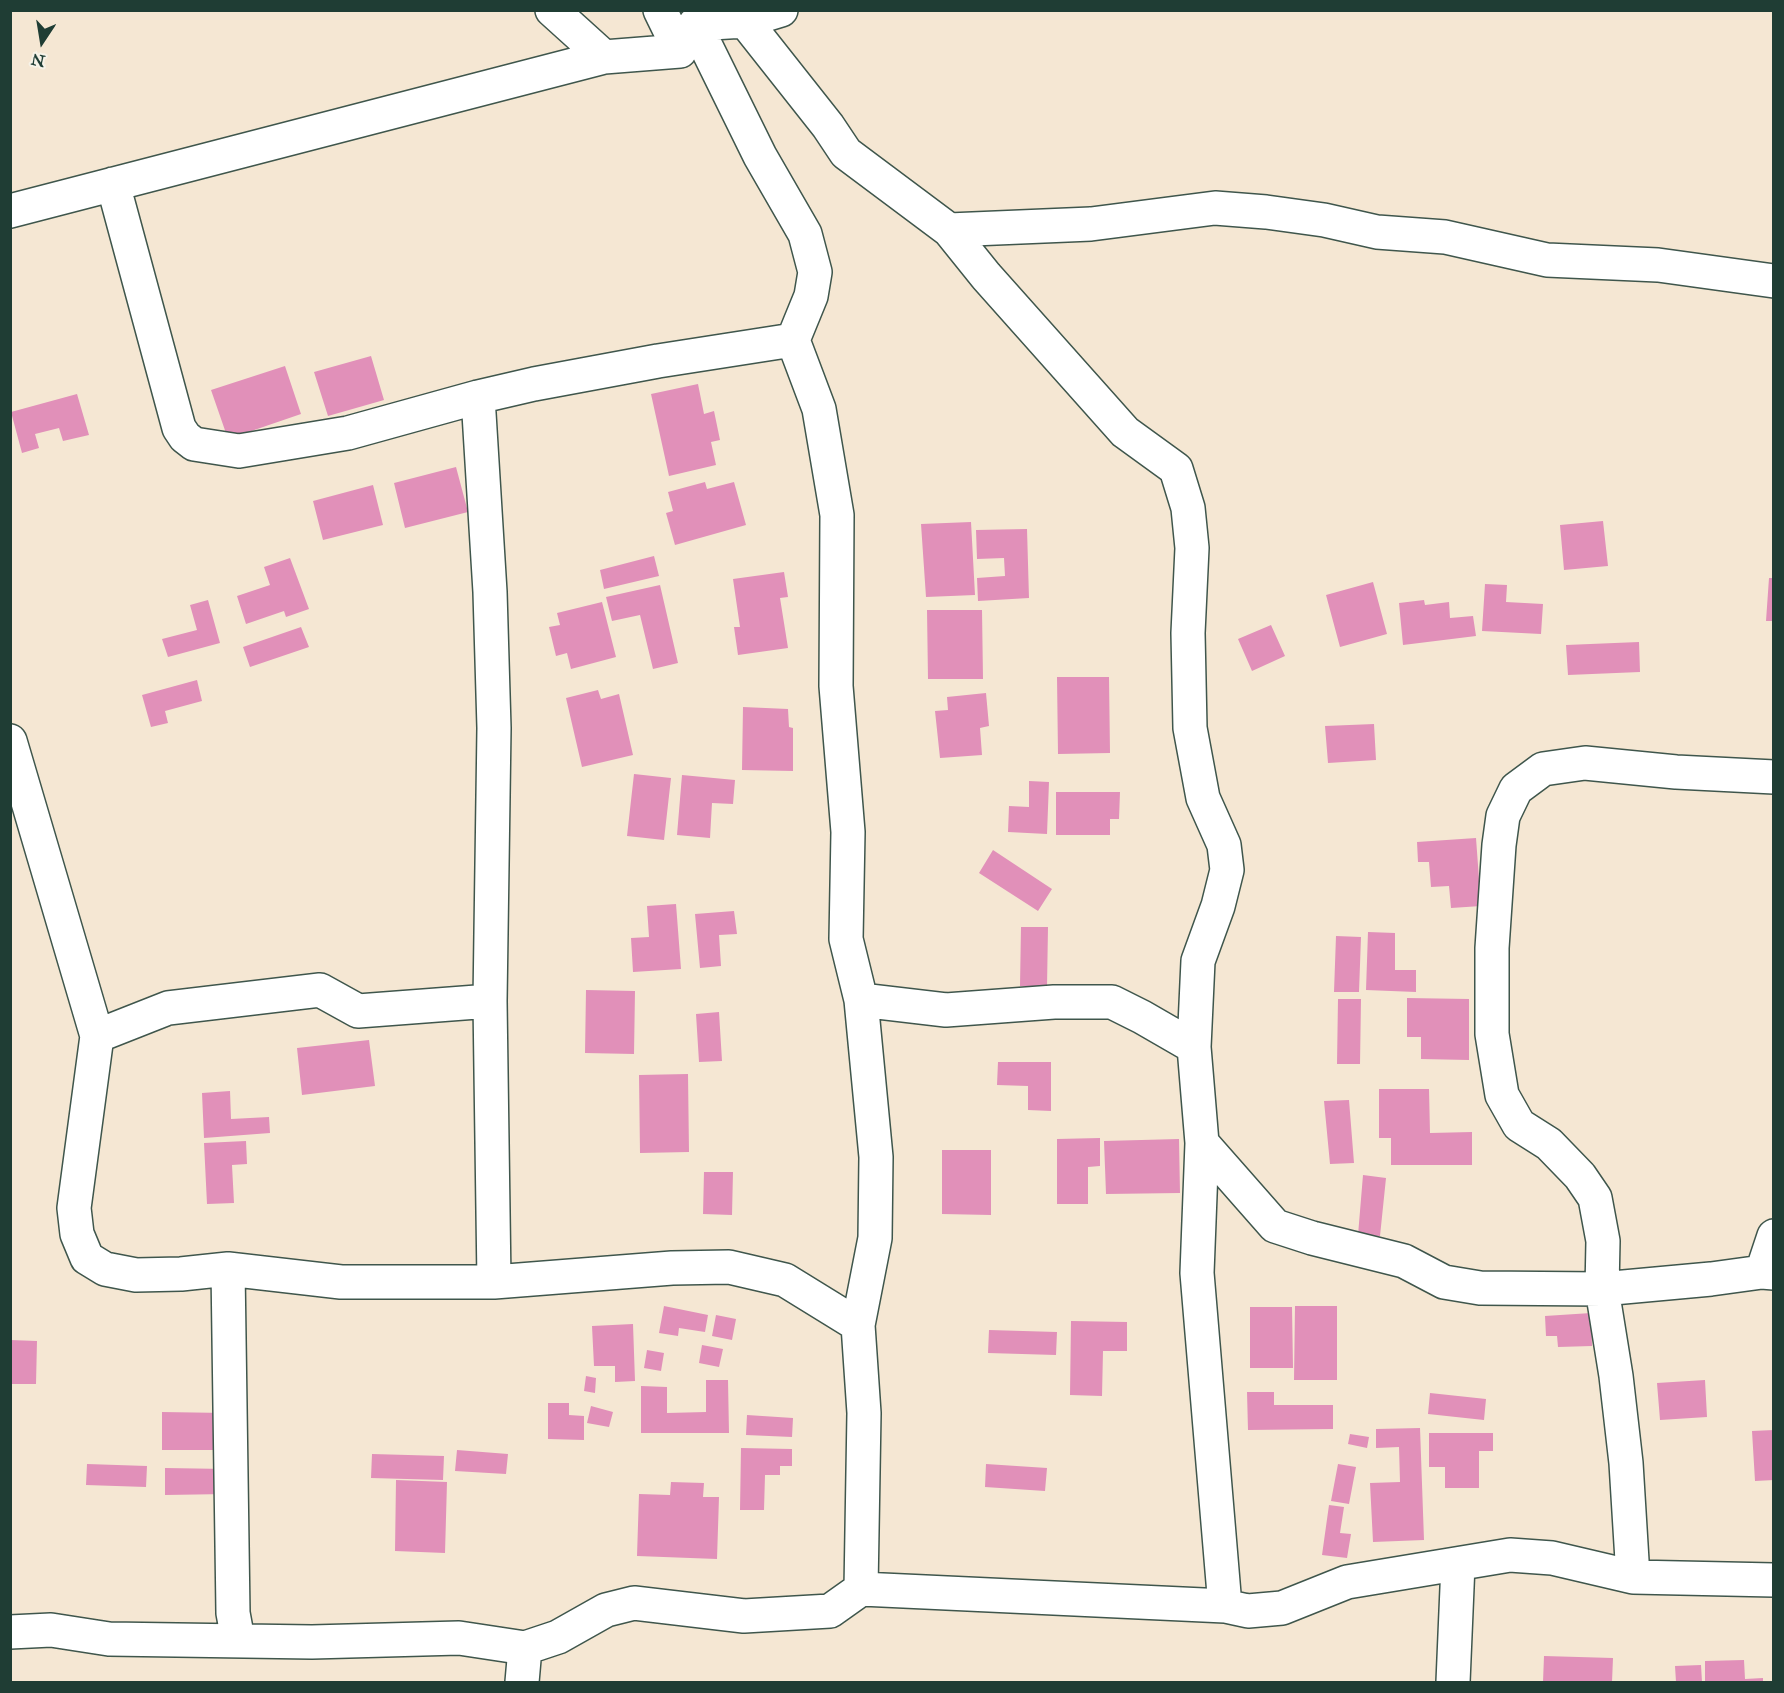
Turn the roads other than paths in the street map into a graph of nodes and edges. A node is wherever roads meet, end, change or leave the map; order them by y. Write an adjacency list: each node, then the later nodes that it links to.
1 (552, 10): 6 (street)
2 (660, 10): 5 (street)
3 (781, 10): 4 (street)
4 (746, 16): 5 (street); 9 (street)
5 (687, 38): 6 (street); 11 (street)
6 (604, 57): 7 (street)
7 (113, 184): 8 (street); 12 (street)
8 (10, 211)
9 (949, 230): 10 (street); 18 (street)
10 (1773, 281)
11 (792, 340): 12 (street); 15 (street)
12 (478, 397): 16 (street)
13 (10, 741): 17 (street)
14 (1773, 777): 24 (street)
15 (861, 999): 18 (street); 25 (street)
16 (490, 1001): 17 (street); 23 (street)
17 (97, 1036): 21 (street)
18 (1194, 1047): 19 (street)
19 (1202, 1143): 24 (street); 30 (street)
20 (1773, 1236): 22 (street)
21 (228, 1269): 23 (street); 32 (street)
22 (1768, 1272): 24 (street)
23 (494, 1282): 25 (street)
24 (1602, 1289): 27 (street)
25 (858, 1325): 29 (street)
26 (1458, 1564): 27 (street); 30 (street); 35 (street)
27 (1633, 1577): 28 (street)
28 (1773, 1580)
29 (861, 1589): 30 (street); 33 (street)
30 (1225, 1606)
31 (10, 1632): 32 (street)
32 (238, 1640): 33 (street)
33 (525, 1648): 34 (street)
34 (522, 1683)
35 (1453, 1683)

